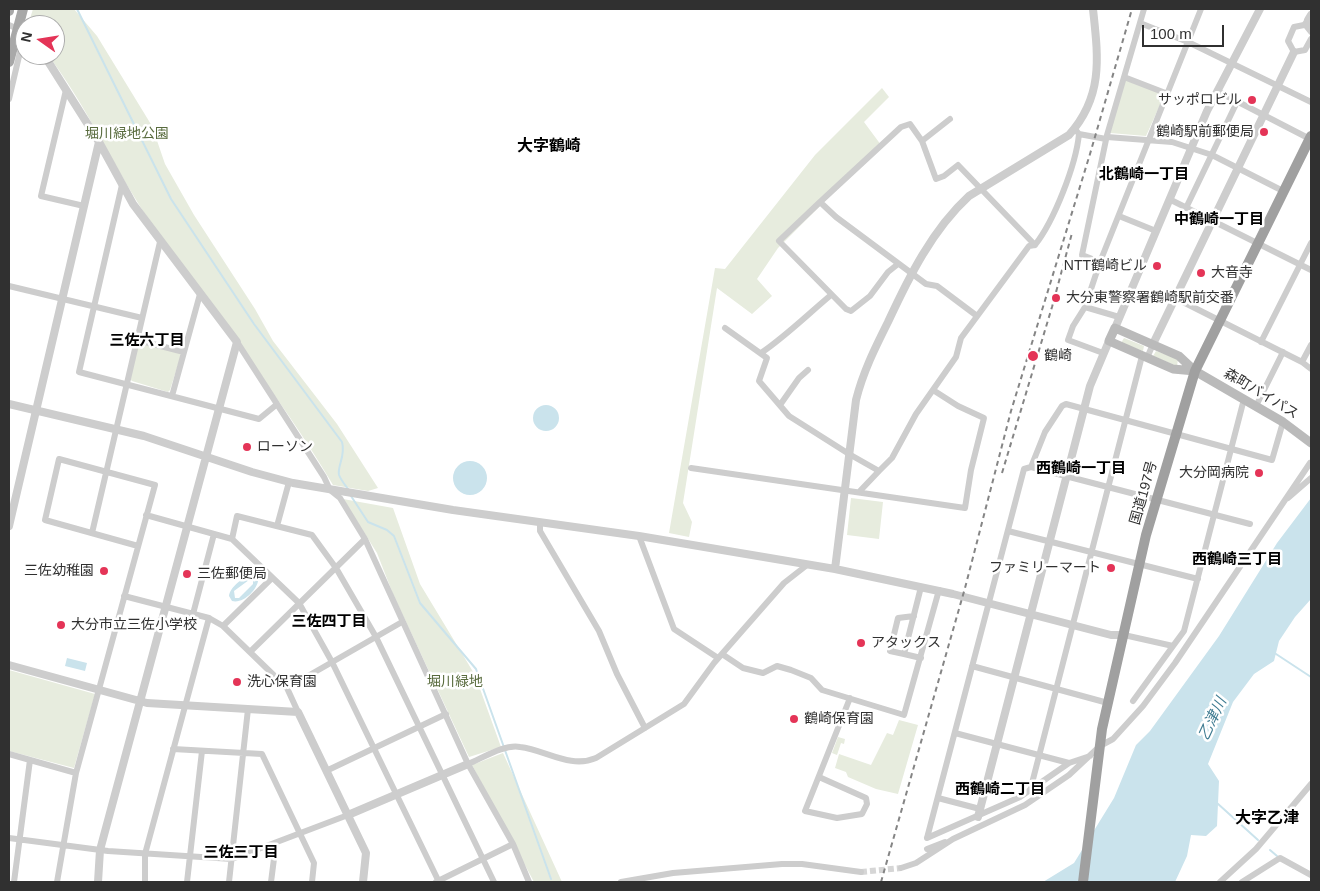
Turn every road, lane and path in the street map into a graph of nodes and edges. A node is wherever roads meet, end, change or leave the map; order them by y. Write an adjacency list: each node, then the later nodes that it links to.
1 (22, 9): 12 (main road, bridge)
2 (1093, 9): 26 (street)
3 (1144, 9): 7 (street)
4 (1202, 9): 10 (street)
5 (1260, 9): 13 (street)
6 (1310, 18): 8 (street); 11 (street)
7 (1140, 23): 10 (street); 16 (street)
8 (1311, 32)
9 (1311, 39): 11 (street)
10 (1188, 42): 13 (street); 20 (street)
11 (1294, 52): 17 (street)
12 (9, 62)
13 (1232, 63): 17 (street); 19 (street)
14 (17, 65): 21 (street)
15 (50, 65): 18 (street)
16 (1124, 77): 20 (street); 27 (street)
17 (1278, 86): 23 (street); 24 (street)
18 (66, 90): 31 (street); 40 (street)
19 (1217, 92): 22 (street); 32 (street)
20 (1168, 94): 29 (street)
21 (9, 99)
22 (1238, 102): 24 (street); 33 (street)
23 (1311, 102)
24 (1264, 116): 28 (street); 34 (street)
25 (950, 118): 30 (street)
26 (1077, 131): 27 (street); 36 (street); 48 (street)
27 (1106, 138): 29 (street); 49 (street)
28 (1310, 138): 37 (highway, 国道197号)
29 (1151, 139): 32 (street); 42 (street)
30 (922, 141): 36 (street); 39 (street)
31 (98, 142): 35 (street); 40 (street)
32 (1191, 148): 33 (street); 38 (street)
33 (1212, 155): 34 (street); 41 (street)
34 (1238, 168): 37 (street); 43 (street)
35 (122, 185): 45 (street); 59 (street)
36 (981, 190): 48 (street); 53 (street)
37 (1283, 191): 46 (highway, 国道197号)
38 (1169, 199): 41 (street); 44 (street)
39 (820, 202): 50 (street); 56 (street)
40 (84, 206): 58 (street)
41 (1186, 208): 43 (street)
42 (1119, 216): 44 (street); 49 (street)
43 (1213, 221): 46 (street); 57 (street)
44 (1156, 231): 62 (street)
45 (160, 242): 55 (street); 63 (street)
46 (1258, 243): 51 (street); 64 (highway, 国道197号)
47 (1311, 243): 51 (street)
48 (1035, 245): 61 (street)
49 (1100, 262): 60 (street)
50 (898, 264): 53 (street); 56 (street)
51 (1300, 265): 52 (street); 70 (street)
52 (1311, 270)
53 (911, 272): 61 (street); 99 (street)
54 (9, 286): 58 (street)
55 (200, 294): 69 (street); 73 (street)
56 (831, 295): 75 (street)
57 (1175, 298): 64 (street); 71 (street)
58 (62, 299): 59 (street); 92 (street)
59 (94, 306): 63 (street); 82 (street)
60 (1085, 307): 62 (street); 76 (street)
61 (977, 316): 83 (street)
62 (1119, 317): 66 (street)
63 (142, 318): 67 (street)
64 (1219, 320): 70 (street); 81 (highway, 国道197号)
65 (725, 328): 75 (street)
66 (1114, 328): 68 (main road); 71 (main road)
67 (137, 340): 73 (street); 82 (street)
68 (1108, 341): 76 (street); 77 (main road)
69 (237, 342): 87 (street); 90 (street)
70 (1261, 342): 74 (street)
71 (1154, 344): 77 (street); 81 (main road)
72 (1311, 345): 78 (street)
73 (184, 352): 84 (street)
74 (1283, 352): 78 (street); 89 (street)
75 (761, 353): 88 (street)
76 (1103, 353): 91 (street)
77 (1144, 357): 81 (main road); 93 (street)
78 (1302, 362): 79 (street)
79 (1311, 369)
80 (808, 370): 88 (street)
81 (1195, 371): 85 (main road, 森町バイパス); 96 (highway, 国道197号)
82 (127, 383): 84 (street); 95 (street)
83 (933, 390): 104 (street); 112 (street)
84 (172, 396): 90 (street)
85 (1244, 399): 89 (main road, 森町バイパス); 98 (street)
86 (9, 404): 92 (street)
87 (276, 405): 90 (street); 110 (street)
88 (780, 405): 99 (street)
89 (1256, 406): 94 (main road, 森町バイパス)
90 (219, 408): 100 (street)
91 (1083, 409): 93 (street); 102 (street); 106 (street)
92 (36, 410): 95 (street); 119 (street)
93 (1125, 420): 96 (street); 109 (street)
94 (1283, 422): 97 (main road, 森町バイパス); 98 (street)
95 (116, 429): 100 (street); 105 (street)
96 (1176, 434): 98 (street); 113 (highway, 国道197号)
97 (1311, 443)
98 (1231, 449): 116 (street)
99 (849, 454): 104 (street); 111 (street)
100 (206, 457): 108 (street); 120 (street)
101 (1310, 463): 114 (street)
102 (1031, 467): 106 (street); 122 (street)
103 (691, 468): 111 (street)
104 (879, 471): 112 (street)
105 (106, 472): 115 (street); 123 (street); 123 (street)
106 (1066, 476): 109 (street); 128 (street)
107 (1311, 478): 114 (street)
108 (289, 482): 110 (street); 121 (street)
109 (1108, 487): 113 (street); 130 (street)
110 (330, 490): 117 (street); 127 (street)
111 (845, 490): 112 (street); 134 (street)
112 (859, 492)
113 (1156, 500): 116 (street); 131 (highway, 国道197号)
114 (1281, 504): 179 (street)
115 (146, 515): 120 (street); 129 (street)
116 (1214, 515): 118 (street); 136 (street)
117 (540, 522): 125 (street); 173 (street)
118 (1250, 524)
119 (9, 526)
120 (187, 526): 124 (street); 142 (street)
121 (277, 526): 126 (street); 133 (street)
122 (1008, 531): 128 (street); 140 (street)
123 (92, 533): 129 (street)
124 (214, 534): 126 (street); 143 (street)
125 (639, 536): 132 (street); 155 (street)
126 (232, 539): 135 (street)
127 (366, 539): 133 (street); 147 (street)
128 (1049, 541): 130 (street); 144 (street)
129 (138, 546): 139 (street)
130 (1091, 552): 131 (street); 148 (street)
131 (1139, 564): 136 (street); 150 (highway, 国道197号)
132 (807, 565): 134 (street); 155 (street)
133 (336, 568): 141 (street); 151 (street)
134 (835, 569): 137 (street)
135 (272, 578): 141 (street); 149 (street)
136 (1198, 579): 152 (street)
137 (921, 587): 138 (street); 145 (street)
138 (939, 590): 140 (street); 156 (street)
139 (124, 596): 142 (street); 163 (street)
140 (989, 603): 144 (street); 159 (street)
141 (299, 604): 153 (street); 157 (street)
142 (166, 607): 143 (street); 165 (street)
143 (193, 614): 146 (street)
144 (1030, 614): 148 (street); 160 (street)
145 (914, 616): 154 (street); 154 (street)
146 (209, 618): 149 (street); 168 (street)
147 (402, 622): 151 (street); 171 (street)
148 (1073, 625): 150 (street); 162 (street)
149 (223, 626): 153 (street)
150 (1124, 635): 152 (street); 167 (highway, 国道197号)
151 (376, 637): 157 (street); 172 (street)
152 (1173, 646): 166 (street)
153 (250, 652): 161 (street)
154 (904, 654): 156 (street)
155 (720, 656): 164 (street); 173 (street)
156 (921, 658): 164 (street)
157 (332, 662): 161 (street); 176 (street)
158 (9, 665): 163 (street)
159 (972, 666): 160 (street); 174 (street)
160 (1014, 678): 162 (street); 175 (street)
161 (287, 688): 170 (street)
162 (1056, 689): 167 (street); 182 (street)
163 (98, 690): 165 (street); 187 (street)
164 (850, 698): 189 (street)
165 (140, 701): 168 (street); 204 (street)
166 (1133, 701)
167 (1108, 703): 179 (highway, 国道197号)
168 (185, 705): 169 (street); 177 (street)
169 (248, 709): 170 (street); 180 (street)
170 (298, 712): 186 (street)
171 (446, 714): 172 (street); 185 (street)
172 (419, 727): 176 (street); 188 (street)
173 (645, 728): 185 (street)
174 (955, 733): 175 (street); 193 (street)
175 (997, 744): 182 (street); 194 (street)
176 (374, 749): 186 (street); 192 (street)
177 (173, 750): 178 (street); 205 (street)
178 (202, 751): 180 (street); 206 (street)
179 (1096, 752): 184 (street); 198 (street); 225 (highway, 国道197号)
180 (244, 753): 196 (street); 207 (street)
181 (9, 754): 183 (street)
182 (1039, 755): 184 (street); 191 (street)
183 (30, 760): 187 (street); 199 (street)
184 (1069, 763): 191 (street)
185 (468, 764): 188 (street); 201 (street)
186 (326, 771): 195 (street)
187 (76, 773): 202 (street)
188 (442, 775): 192 (street); 208 (street)
189 (819, 778): 189 (street)
190 (1311, 784): 226 (street)
191 (1030, 791): 194 (street)
192 (397, 794): 195 (street); 221 (street)
193 (938, 798): 194 (street); 194 (street)
194 (979, 813)
195 (348, 815): 196 (street); 220 (street)
196 (300, 834): 200 (street); 219 (street)
197 (9, 838): 199 (street)
198 (953, 839): 203 (street); 209 (street)
199 (19, 840): 202 (street); 212 (street)
200 (276, 843): 207 (street); 218 (street)
201 (513, 844): 208 (street); 223 (street)
202 (62, 845): 204 (street); 213 (street)
203 (927, 849)
204 (100, 850): 205 (street); 214 (street)
205 (145, 854): 206 (street); 215 (street)
206 (190, 857): 207 (street); 216 (street)
207 (232, 859): 217 (street)
208 (483, 859): 221 (street); 222 (street)
209 (901, 868)
210 (861, 872): 224 (street)
211 (1311, 875): 227 (street)
212 (14, 882)
213 (56, 882)
214 (98, 882)
215 (145, 882)
216 (187, 882)
217 (229, 882)
218 (272, 882)
219 (312, 882)
220 (363, 882)
221 (438, 882)
222 (494, 882)
223 (529, 882)
224 (620, 882)
225 (1083, 882)
226 (1220, 882)
227 (1242, 882)

